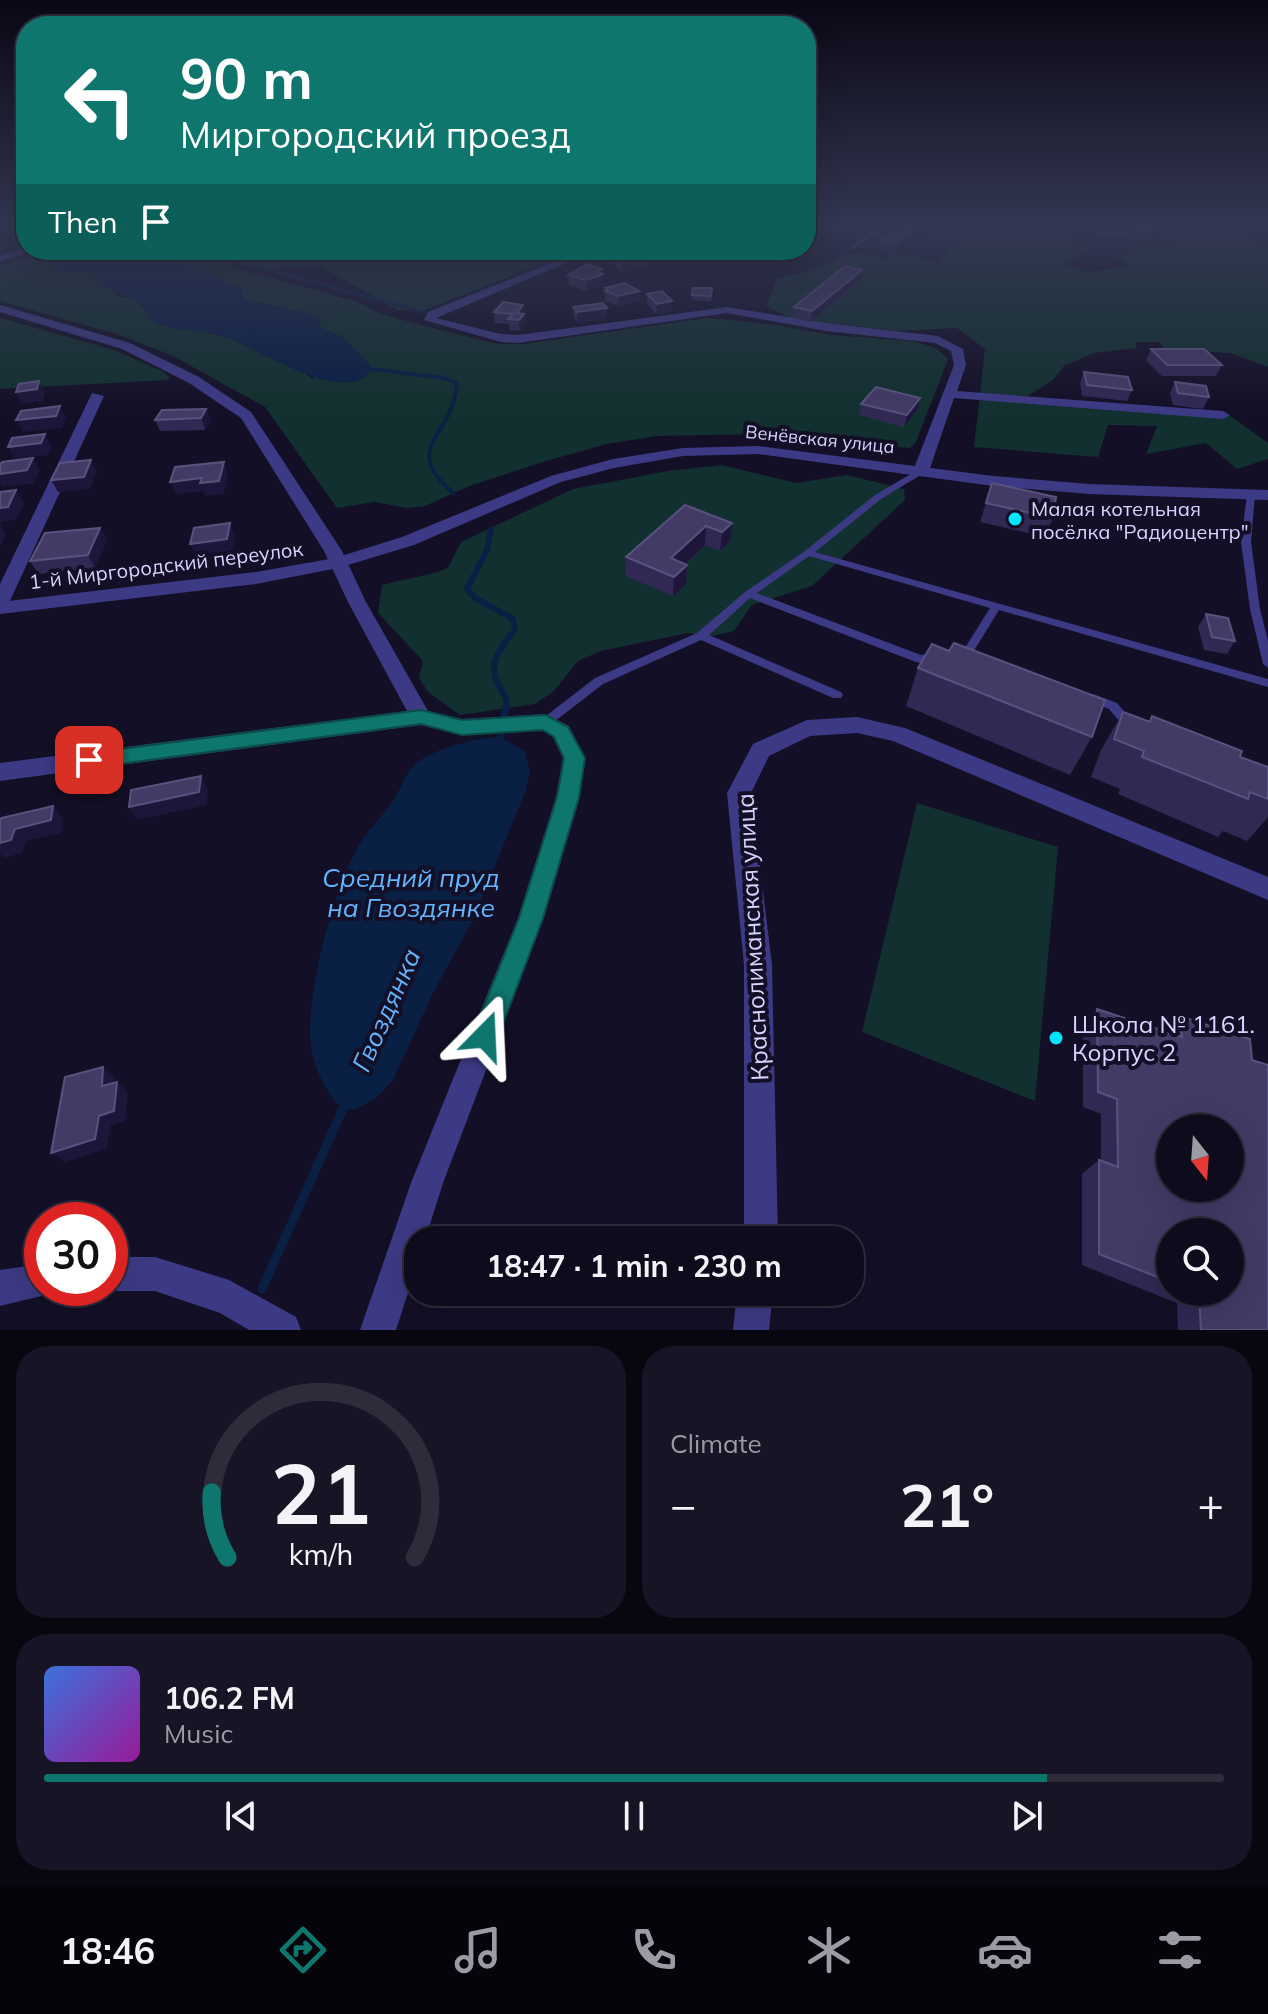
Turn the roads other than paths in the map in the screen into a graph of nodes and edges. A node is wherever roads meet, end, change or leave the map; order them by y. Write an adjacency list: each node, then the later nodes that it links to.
1 (499, 287): 3 (street)
2 (0, 308): 9 (street)
3 (950, 394): 5 (street); 6 (street)
4 (97, 396): 11 (street)
5 (1223, 415)
6 (921, 471): 7 (street, Венёвская улица); 8 (lane); 9 (street, Венёвская улица)
7 (1260, 495): 16 (lane)
8 (808, 553): 10 (lane); 12 (lane)
9 (338, 563): 11 (street, 1-й Миргородский переулок); 20 (street)
10 (749, 594): 13 (lane); 14 (lane)
11 (0, 606)
12 (996, 606): 14 (lane); 17 (lane)
13 (701, 636): 18 (lane); 21 (lane)
14 (968, 651): 15 (lane)
15 (982, 657)
16 (1268, 664)
17 (1268, 683)
18 (837, 695)
19 (1084, 695): 22 (lane)
20 (421, 717): 21 (street); 23 (street)
21 (546, 722): 31 (street)
22 (1133, 730)
23 (0, 772)
24 (1268, 889): 25 (street, Краснолиманская улица)
25 (761, 1226)
26 (128, 1274): 30 (street)
27 (24, 1284): 28 (street)
28 (0, 1288)
29 (754, 1306): 32 (street)
30 (283, 1330)
31 (378, 1330)
32 (751, 1330)

